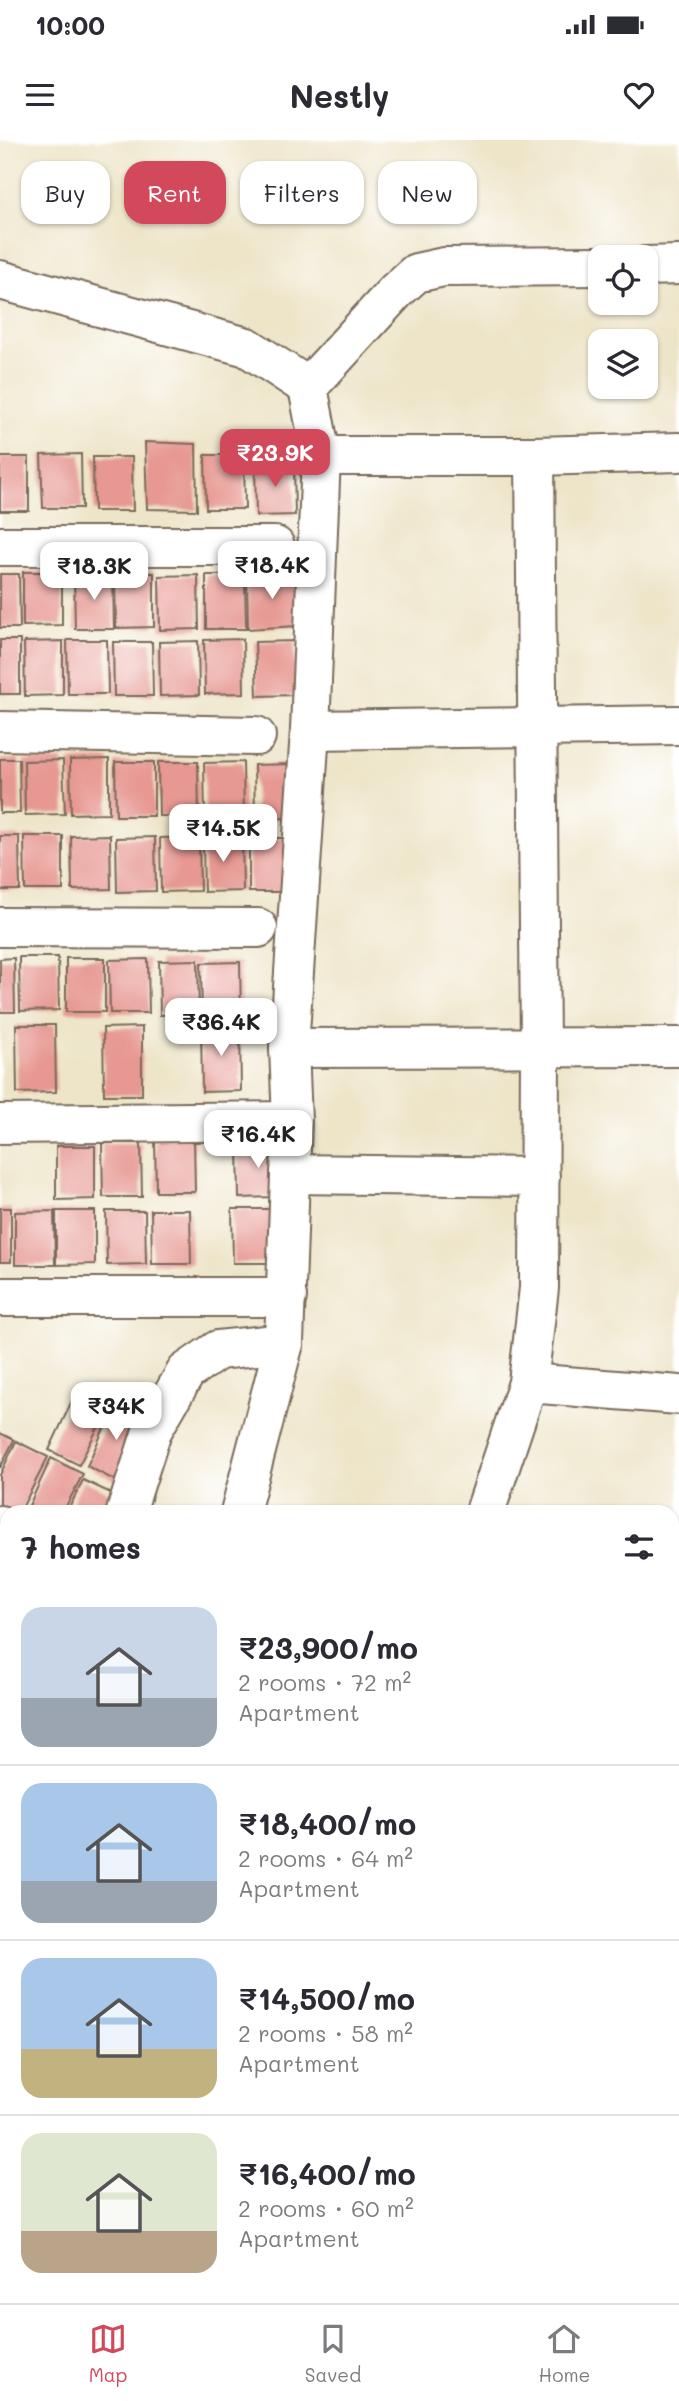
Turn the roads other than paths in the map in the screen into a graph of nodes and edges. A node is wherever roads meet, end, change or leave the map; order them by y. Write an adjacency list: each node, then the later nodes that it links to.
1 (679, 265): 3 (street)
2 (588, 266): 5 (street)
3 (658, 266)
4 (0, 280): 5 (street)
5 (308, 387): 7 (street)
6 (679, 452): 8 (street)
7 (321, 456): 8 (street); 13 (street)
8 (535, 456): 12 (street)
9 (0, 546): 10 (street)
10 (275, 547)
11 (679, 725): 12 (street)
12 (538, 727): 13 (street); 18 (street)
13 (310, 730): 20 (street)
14 (0, 731): 15 (street)
15 (256, 736)
16 (0, 927): 17 (street)
17 (258, 928)
18 (540, 1047): 19 (street); 20 (street); 24 (street)
19 (679, 1047)
20 (289, 1048): 21 (street)
21 (292, 1121): 22 (street); 23 (street)
22 (0, 1124)
23 (290, 1174): 24 (street); 26 (street)
24 (540, 1178): 28 (street)
25 (0, 1297): 26 (street)
26 (287, 1297): 27 (street)
27 (284, 1343): 30 (street); 31 (street)
28 (528, 1382): 29 (street); 32 (street)
29 (679, 1395)
30 (128, 1505)
31 (242, 1505)
32 (487, 1505)

